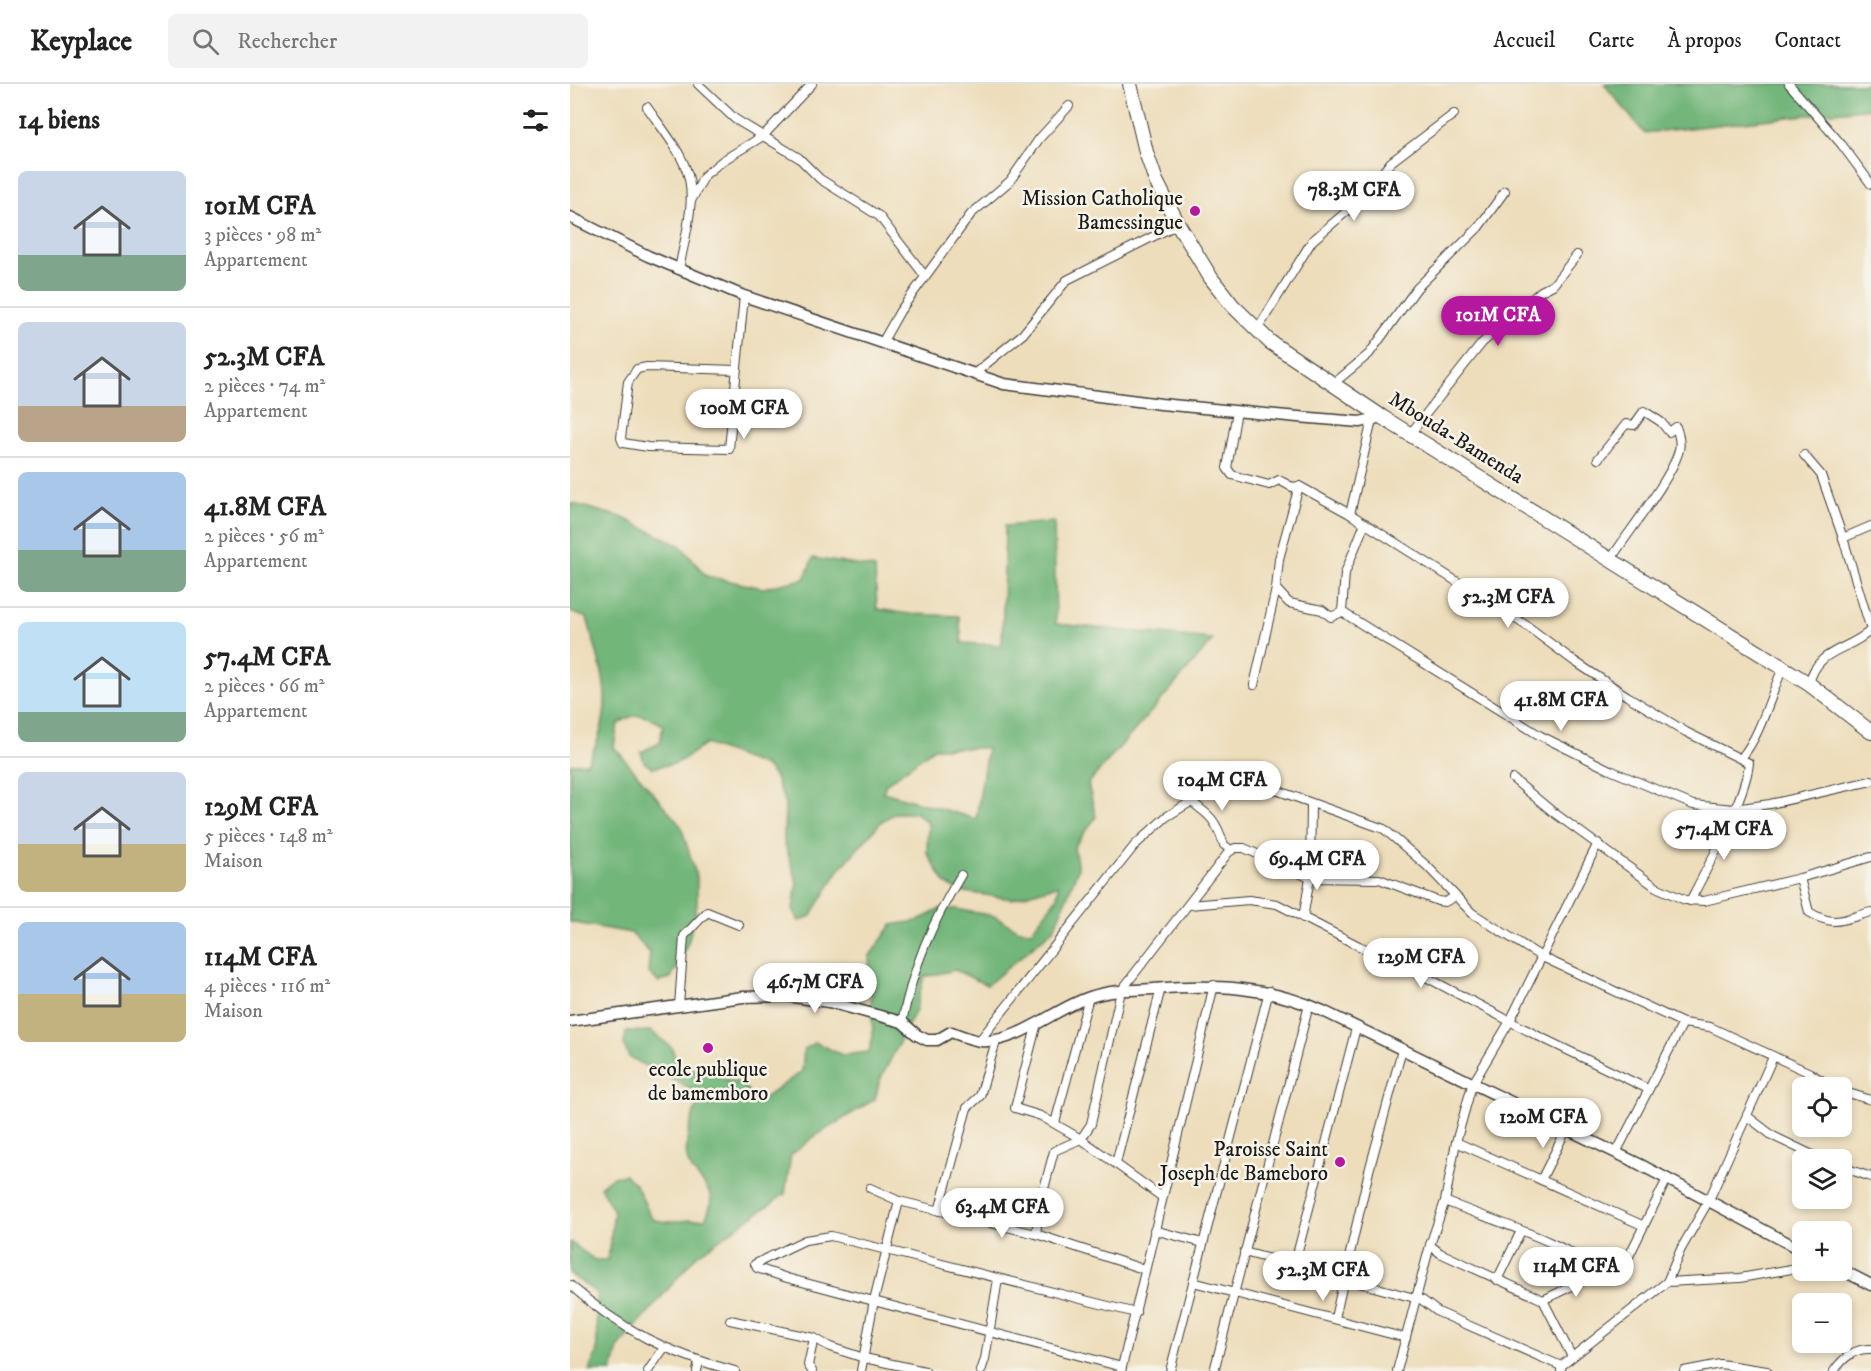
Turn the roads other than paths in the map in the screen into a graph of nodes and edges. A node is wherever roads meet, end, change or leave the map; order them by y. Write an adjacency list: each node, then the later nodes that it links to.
1 (698, 84): 8 (street)
2 (812, 84): 8 (street)
3 (1130, 84): 13 (highway, Mbouda-Bamenda)
4 (1789, 84): 9 (street)
5 (1069, 106): 16 (street)
6 (647, 107): 11 (street)
7 (1454, 114): 18 (street)
8 (763, 136): 11 (street); 16 (street)
9 (1871, 184)
10 (1505, 191): 22 (street)
11 (690, 202): 15 (street)
12 (570, 217): 15 (street)
13 (1178, 224): 18 (highway, Mbouda-Bamenda); 21 (street)
14 (1577, 255): 25 (street)
15 (679, 270): 17 (street)
16 (925, 276): 19 (street)
17 (744, 296): 19 (street); 20 (street)
18 (1257, 330): 22 (highway, Mbouda-Bamenda)
19 (882, 343): 21 (street)
20 (735, 370): 20 (street)
21 (975, 373): 23 (street)
22 (1334, 384): 24 (highway, Mbouda-Bamenda)
23 (1237, 411): 24 (street); 28 (street)
24 (1377, 419): 25 (highway, Mbouda-Bamenda); 29 (street)
25 (1410, 434): 33 (highway, Mbouda-Bamenda)
26 (1804, 455): 32 (street)
27 (1598, 459): 33 (street)
28 (1299, 486): 29 (street); 34 (street)
29 (1350, 514): 30 (street)
30 (1365, 523): 35 (street); 40 (street)
31 (1871, 526): 32 (street)
32 (1843, 537): 37 (street)
33 (1611, 559): 36 (highway, Mbouda-Bamenda)
34 (1275, 589): 35 (street); 38 (street)
35 (1342, 612): 45 (street)
36 (1783, 668): 37 (highway, Mbouda-Bamenda); 40 (street)
37 (1809, 684): 39 (highway, Mbouda-Bamenda)
38 (1254, 685)
39 (1871, 732)
40 (1742, 757): 45 (street)
41 (1513, 779): 46 (street)
42 (1871, 781): 45 (street)
43 (1189, 801): 44 (street); 47 (street); 72 (street)
44 (1311, 804): 50 (street); 52 (street)
45 (1734, 809): 53 (street)
46 (1598, 843): 53 (street); 58 (street)
47 (1231, 850): 50 (street); 54 (street)
48 (1871, 857): 51 (street)
49 (962, 875): 68 (street)
50 (1310, 878): 52 (street); 56 (street)
51 (1800, 878): 53 (street); 55 (street)
52 (1454, 897): 58 (street)
53 (1690, 901)
54 (1190, 905): 56 (street); 61 (street)
55 (1871, 912)
56 (1303, 918): 67 (street)
57 (739, 925): 65 (street)
58 (1540, 956): 67 (street); 70 (street)
59 (1214, 985): 60 (street); 62 (street); 94 (street)
60 (1161, 988): 61 (street); 88 (street)
61 (1121, 991): 63 (street); 84 (street)
62 (1269, 991): 64 (street); 103 (street)
63 (1089, 997): 69 (street); 82 (street)
64 (1309, 1005): 71 (street); 107 (street)
65 (679, 1006): 66 (street); 68 (street)
66 (570, 1021)
67 (1510, 1021): 77 (street); 78 (street)
68 (902, 1022): 72 (street)
69 (1037, 1023): 73 (street); 82 (street)
70 (1683, 1023): 75 (street); 78 (street)
71 (1356, 1028): 74 (street); 108 (street)
72 (979, 1041): 73 (street)
73 (996, 1041): 98 (street)
74 (1402, 1050): 77 (street); 114 (street)
75 (1773, 1057): 76 (street); 81 (street)
76 (1816, 1077)
77 (1472, 1084): 83 (street); 85 (street)
78 (1648, 1089): 87 (street)
79 (1852, 1094): 80 (street)
80 (1871, 1100)
81 (1747, 1116): 86 (street); 95 (street)
82 (1054, 1123): 84 (street)
83 (1566, 1130): 87 (street); 92 (street)
84 (1081, 1138): 88 (street); 102 (street)
85 (1456, 1142): 92 (street); 97 (street)
86 (1799, 1149)
87 (1616, 1153): 91 (street)
88 (1116, 1163): 94 (street)
89 (1852, 1170): 90 (street)
90 (1871, 1177)
91 (1668, 1179): 95 (street); 99 (street)
92 (1541, 1180): 99 (street)
93 (870, 1188): 96 (street)
94 (1162, 1197): 100 (street)
95 (1709, 1200): 105 (street); 117 (street)
96 (899, 1201): 98 (street); 106 (street)
97 (1445, 1201): 101 (street); 104 (street)
98 (939, 1211): 102 (street)
99 (1642, 1226): 111 (street)
100 (1154, 1230): 103 (street); 109 (street)
101 (1521, 1231): 111 (street); 115 (street)
102 (1036, 1234): 109 (street)
103 (1203, 1243): 116 (street)
104 (1430, 1245): 115 (street); 121 (street)
105 (1792, 1245)
106 (887, 1248): 113 (street); 122 (street); 122 (street)
107 (1244, 1252): 108 (street); 120 (street)
108 (1294, 1266): 114 (street)
109 (1143, 1269): 124 (street)
110 (1792, 1269): 117 (street)
111 (1599, 1273): 123 (street)
112 (1852, 1275): 119 (street)
113 (998, 1279): 124 (street); 127 (street)
114 (1342, 1280): 121 (street); 125 (street)
115 (1497, 1280): 123 (street)
116 (1193, 1282): 120 (street); 144 (street)
117 (1667, 1282): 132 (street)
118 (570, 1285): 130 (street)
119 (1871, 1285)
120 (1234, 1293): 125 (street); 145 (street)
121 (1416, 1299): 129 (street); 135 (street)
122 (874, 1300): 127 (street); 133 (street)
123 (1543, 1300): 132 (street)
124 (1136, 1313): 136 (street)
125 (1335, 1318): 129 (street)
126 (730, 1320): 128 (street)
127 (990, 1331): 136 (street); 143 (street)
128 (814, 1338): 133 (street); 140 (street)
129 (1406, 1338): 146 (street)
130 (664, 1348): 134 (street); 137 (street)
131 (1871, 1349): 149 (street)
132 (1572, 1357): 135 (street)
133 (864, 1358): 141 (street); 142 (street)
134 (699, 1362): 138 (street); 139 (street)
135 (1561, 1368)
136 (1121, 1369)
137 (648, 1371)
138 (697, 1371)
139 (735, 1371)
140 (812, 1371)
141 (861, 1371)
142 (925, 1371)
143 (981, 1371)
144 (1170, 1371)
145 (1214, 1371)
146 (1397, 1371)
147 (1684, 1371): 148 (street)
148 (1767, 1371)
149 (1834, 1371)

